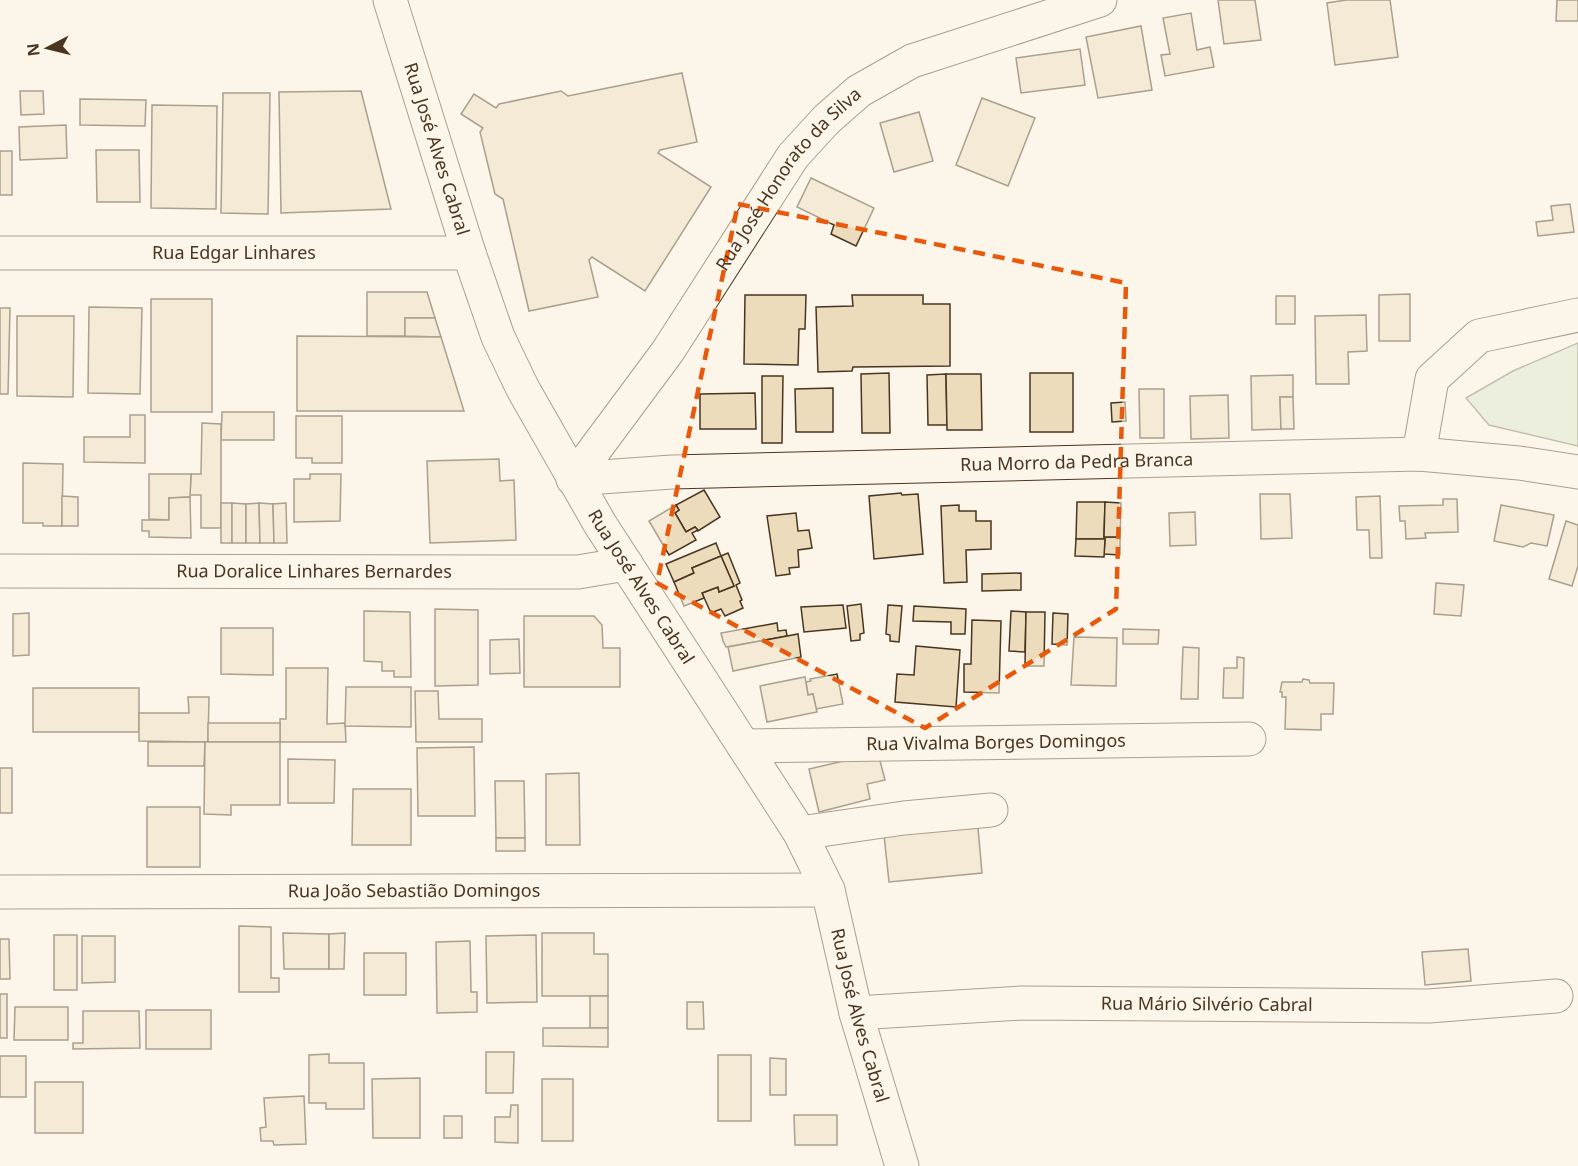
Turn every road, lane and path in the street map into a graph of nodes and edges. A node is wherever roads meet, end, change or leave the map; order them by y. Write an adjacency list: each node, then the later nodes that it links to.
1 (390, 0): 4 (street, Rua José Alves Cabral)
2 (1100, 0): 8 (street, Rua José Honorato da Silva)
3 (0, 253): 4 (street, Rua Edgar Linhares)
4 (469, 254): 8 (street, Rua José Alves Cabral)
5 (1578, 315): 6 (street)
6 (1419, 454): 7 (street, Rua Morro da Pedra Branca); 8 (street, Rua Morro da Pedra Branca)
7 (1578, 472)
8 (573, 479): 9 (street, Rua José Alves Cabral)
9 (626, 564): 10 (street, Rua Doralice Linhares Bernardes); 12 (street, Rua José Alves Cabral)
10 (0, 571)
11 (1249, 739): 12 (street, Rua Vivalma Borges Domingos)
12 (744, 746): 14 (street, Rua José Alves Cabral)
13 (991, 810): 14 (street)
14 (800, 833): 15 (street, Rua José Alves Cabral)
15 (828, 890): 16 (street, Rua João Sebastião Domingos); 18 (street, Rua José Alves Cabral)
16 (0, 892)
17 (1556, 996): 18 (street, Rua Mário Silvério Cabral)
18 (856, 1013): 19 (street, Rua José Alves Cabral)
19 (902, 1166)

